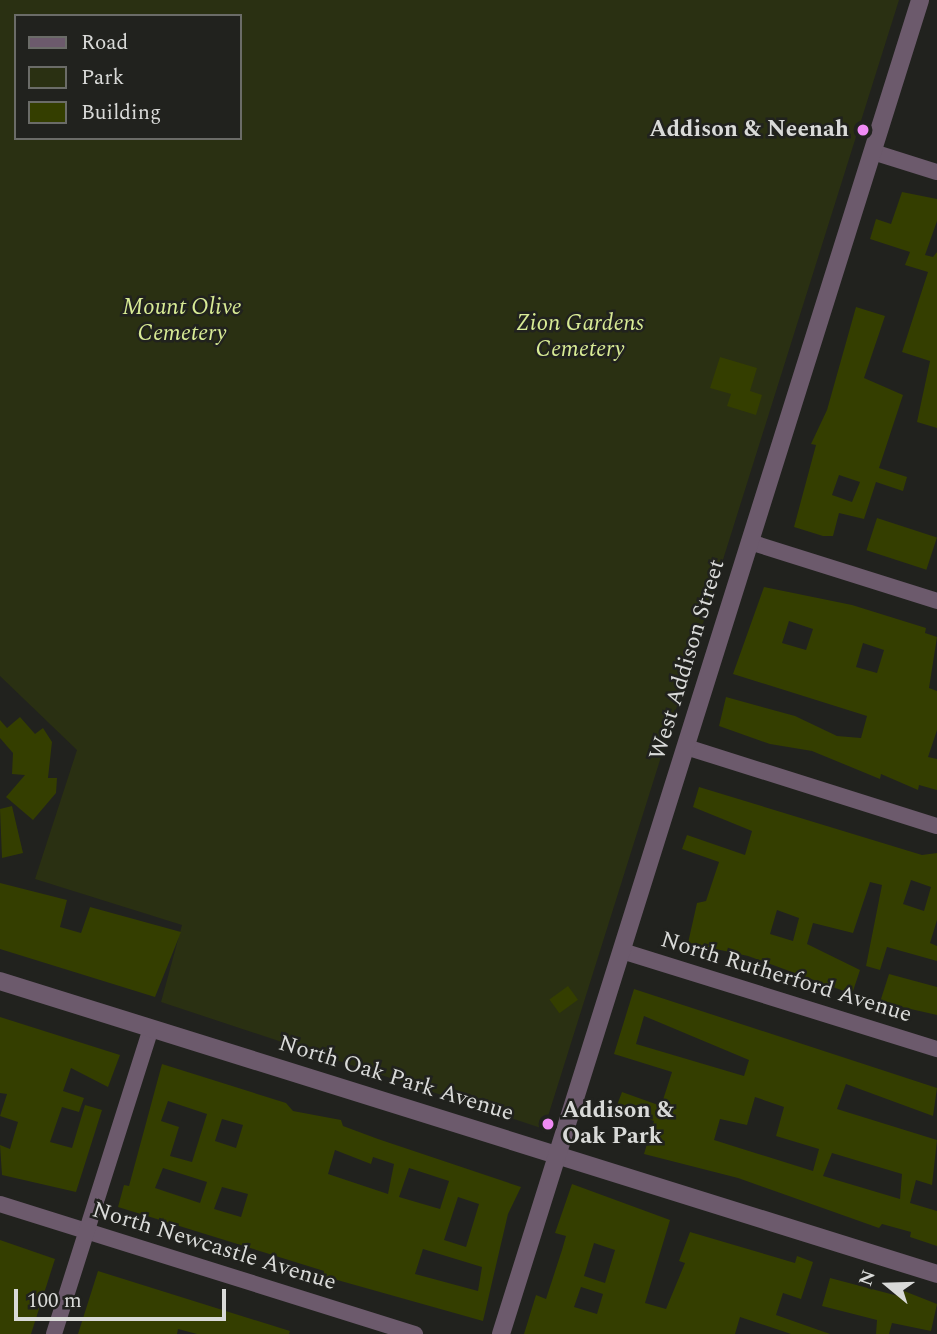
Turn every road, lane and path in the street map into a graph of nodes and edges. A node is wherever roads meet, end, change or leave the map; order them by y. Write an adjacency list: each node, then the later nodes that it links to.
1 (920, 0): 2 (street, West Addison Street)
2 (873, 152): 3 (street); 4 (street, West Addison Street)
3 (937, 172)
4 (750, 542): 5 (street); 6 (street, West Addison Street)
5 (937, 601)
6 (686, 747): 7 (street); 8 (street, West Addison Street)
7 (937, 825)
8 (622, 951): 11 (street, North Rutherford Avenue); 12 (street, West Addison Street)
9 (0, 981): 10 (street, North Oak Park Avenue)
10 (151, 1028): 12 (street, North Oak Park Avenue); 14 (street)
11 (937, 1049)
12 (558, 1155): 15 (street, North Oak Park Avenue); 18 (street, West Addison Street)
13 (0, 1204): 14 (street, North Newcastle Avenue)
14 (86, 1231): 16 (street); 17 (street, North Newcastle Avenue)
15 (937, 1274)
16 (54, 1334)
17 (415, 1334)
18 (501, 1334)

